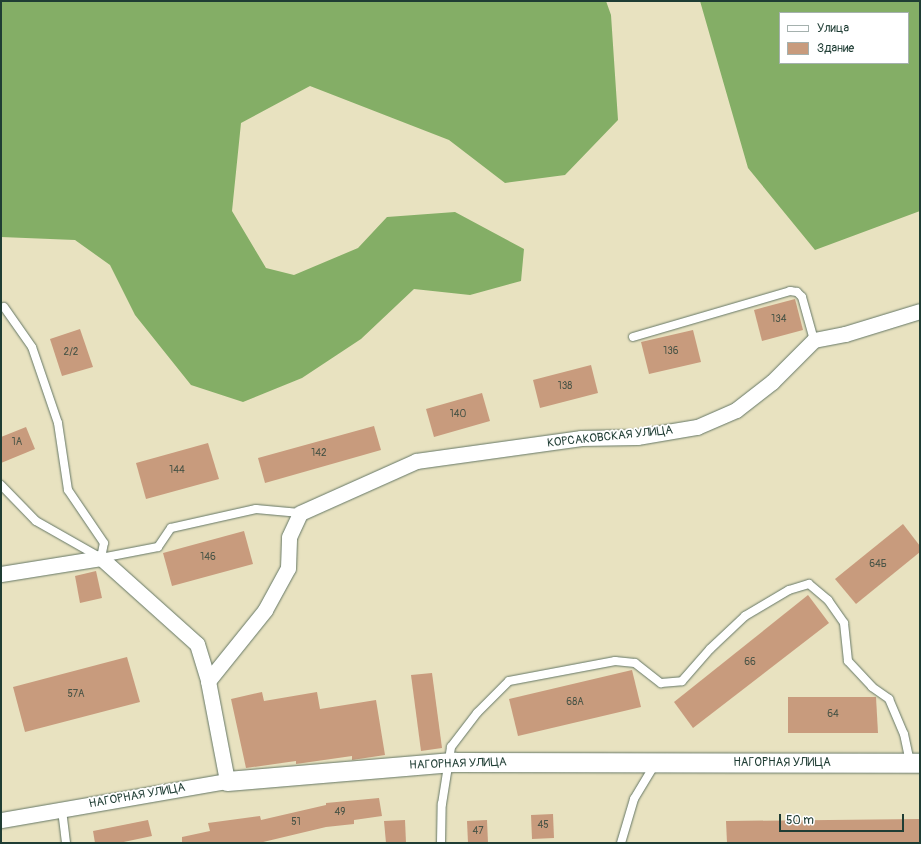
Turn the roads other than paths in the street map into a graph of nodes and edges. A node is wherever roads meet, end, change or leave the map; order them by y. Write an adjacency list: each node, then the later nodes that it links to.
1 (4, 308): 7 (lane)
2 (920, 311): 4 (street)
3 (633, 337): 4 (lane)
4 (814, 340): 6 (street, КОРСАКОВСКАЯ УЛИЦА)
5 (1, 485): 7 (lane)
6 (300, 513): 7 (lane); 9 (street)
7 (101, 558): 8 (street); 9 (street)
8 (1, 574)
9 (208, 681): 13 (street)
10 (448, 763): 11 (street, НАГОРНАЯ УЛИЦА); 12 (lane); 13 (street, НАГОРНАЯ УЛИЦА); 17 (lane)
11 (656, 763): 12 (street, НАГОРНАЯ УЛИЦА); 18 (lane)
12 (915, 763)
13 (227, 781): 14 (street, НАГОРНАЯ УЛИЦА)
14 (62, 810): 15 (street, НАГОРНАЯ УЛИЦА); 16 (lane)
15 (1, 820)
16 (66, 843)
17 (441, 843)
18 (621, 843)

